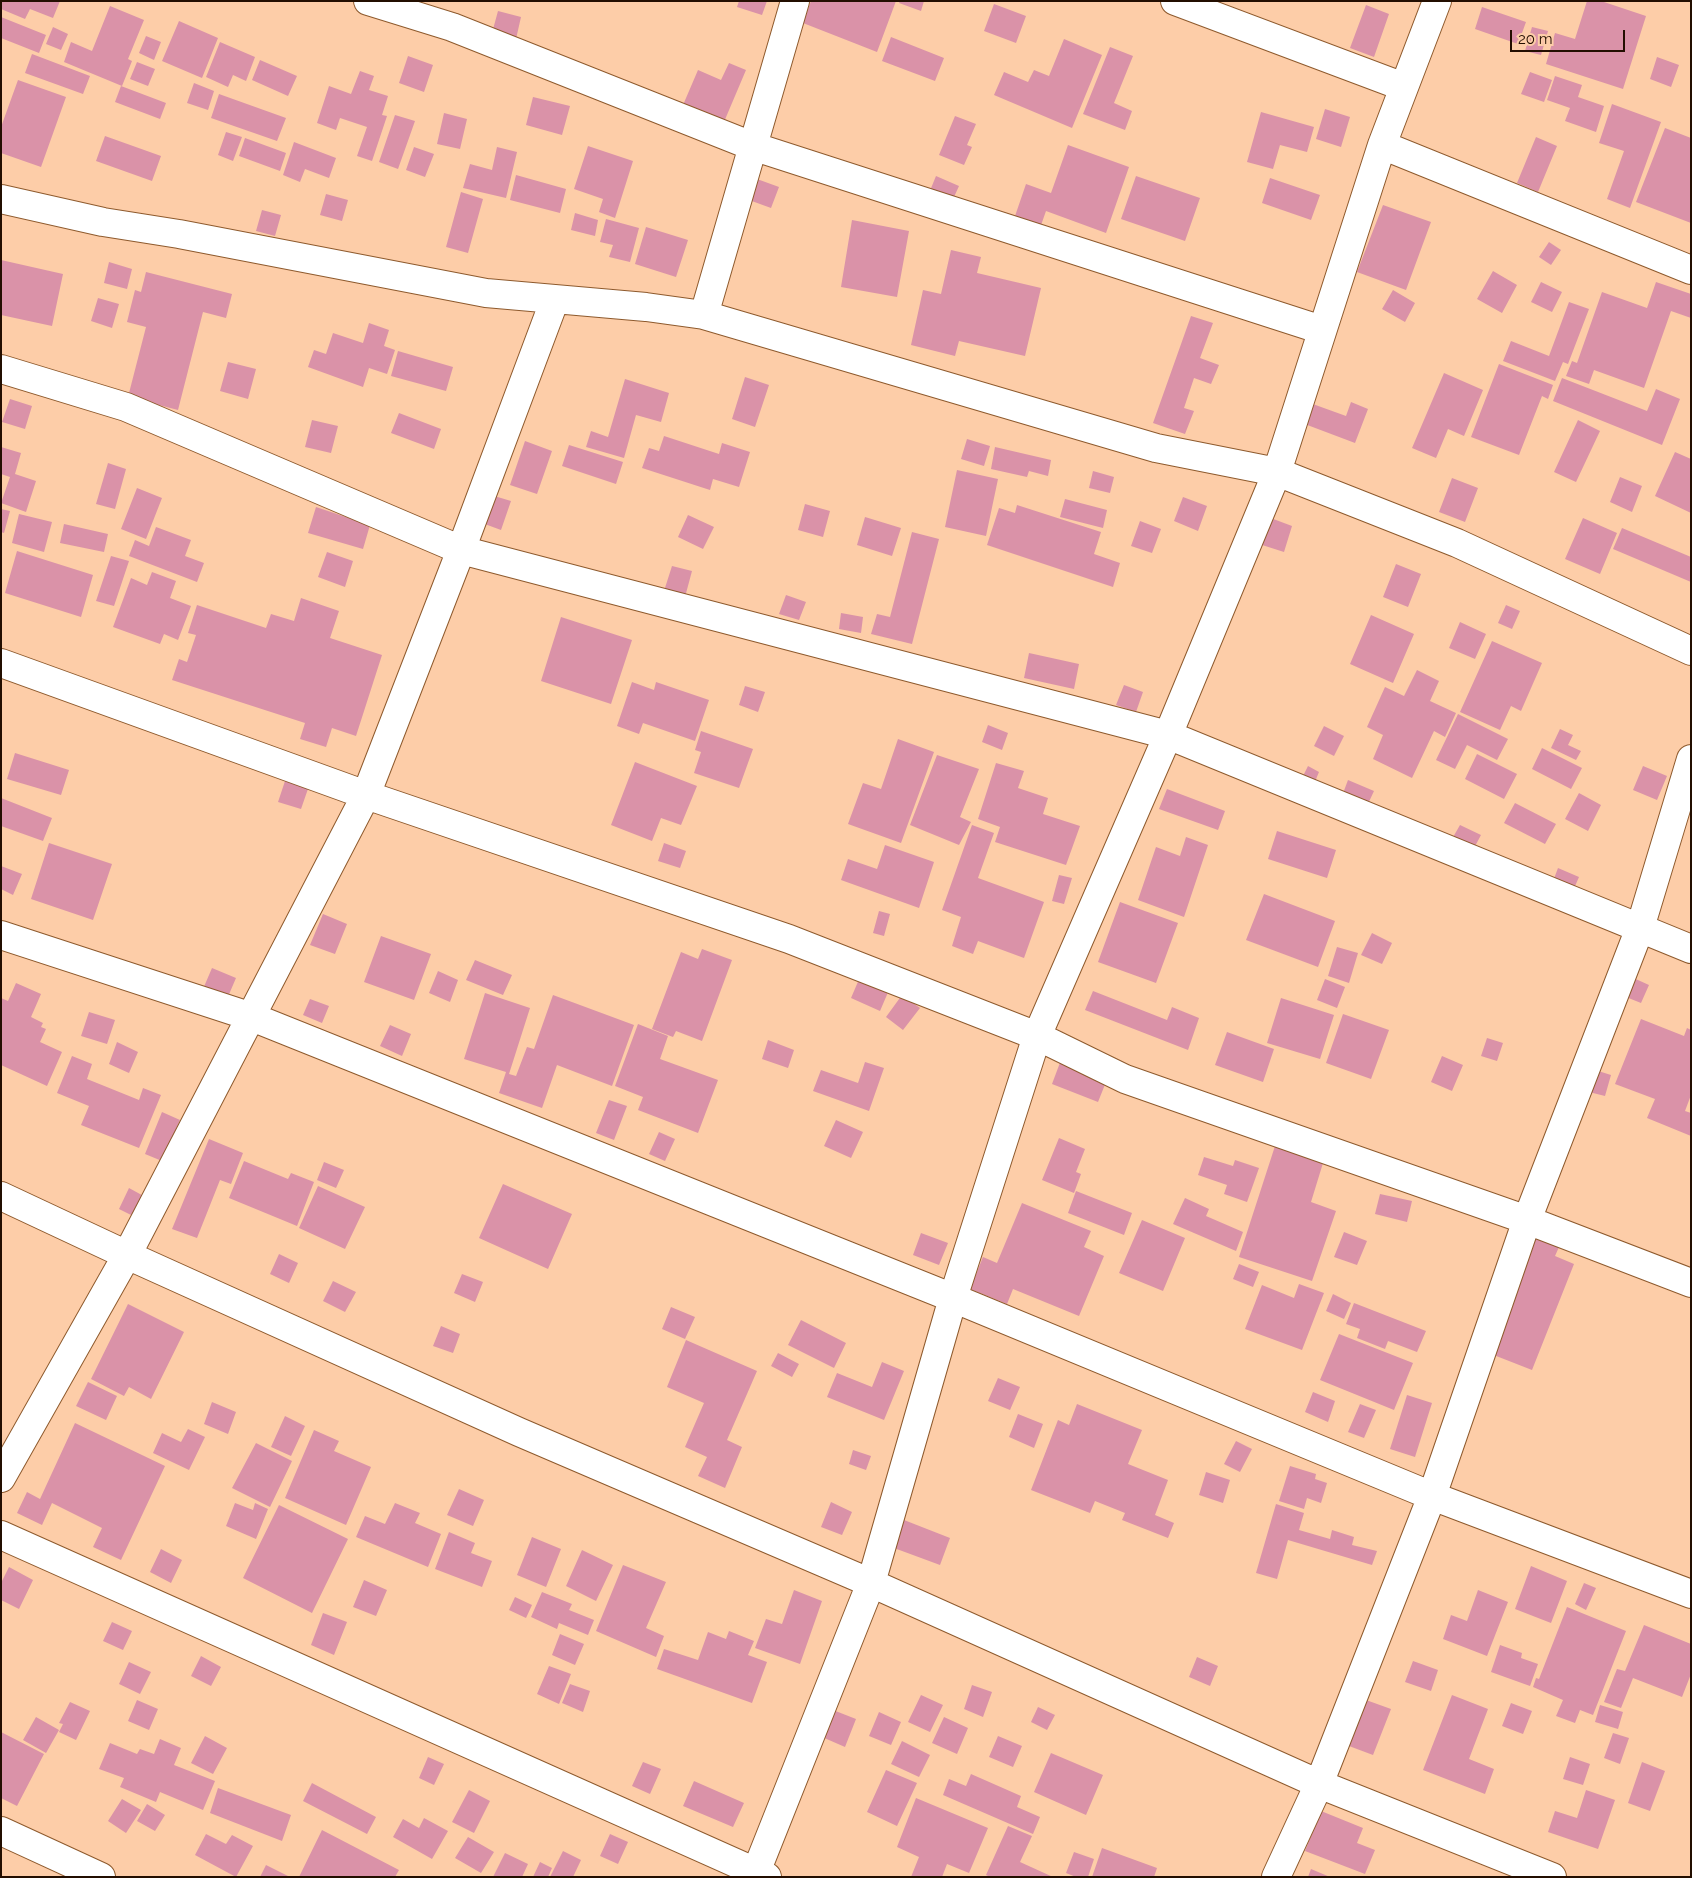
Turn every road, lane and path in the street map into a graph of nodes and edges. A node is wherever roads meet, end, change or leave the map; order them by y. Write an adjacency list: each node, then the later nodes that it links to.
1 (368, 1): 7 (street)
2 (795, 1): 7 (street)
3 (1175, 1): 5 (street)
4 (1437, 1): 5 (street)
5 (1404, 86): 6 (street)
6 (1382, 145): 9 (street); 12 (street)
7 (752, 146): 11 (street); 12 (street)
8 (1, 199): 10 (street)
9 (1691, 270)
10 (555, 299): 11 (street); 15 (street)
11 (704, 315): 14 (street)
12 (1322, 330): 14 (street)
13 (1, 369): 15 (street)
14 (1277, 472): 16 (street); 18 (street)
15 (462, 550): 18 (street); 20 (street)
16 (1691, 651)
17 (1, 663): 20 (street)
18 (1168, 735): 21 (street); 25 (street)
19 (1691, 759): 21 (street)
20 (366, 795): 24 (street); 25 (street)
21 (1640, 928): 23 (street); 27 (street)
22 (1, 935): 24 (street)
23 (1691, 949)
24 (252, 1017): 28 (street); 30 (street)
25 (1037, 1036): 27 (street); 30 (street)
26 (1, 1196): 28 (street)
27 (1528, 1220): 29 (street); 32 (street)
28 (127, 1255): 31 (street); 34 (street)
29 (1691, 1283)
30 (953, 1298): 32 (street); 34 (street)
31 (1, 1478)
32 (1432, 1496): 35 (street); 36 (street)
33 (1, 1535): 38 (street)
34 (871, 1583): 36 (street); 38 (street)
35 (1691, 1594)
36 (1319, 1784): 40 (street); 41 (street)
37 (1, 1831): 39 (street)
38 (759, 1875)
39 (101, 1877)
40 (1276, 1877)
41 (1552, 1877)

